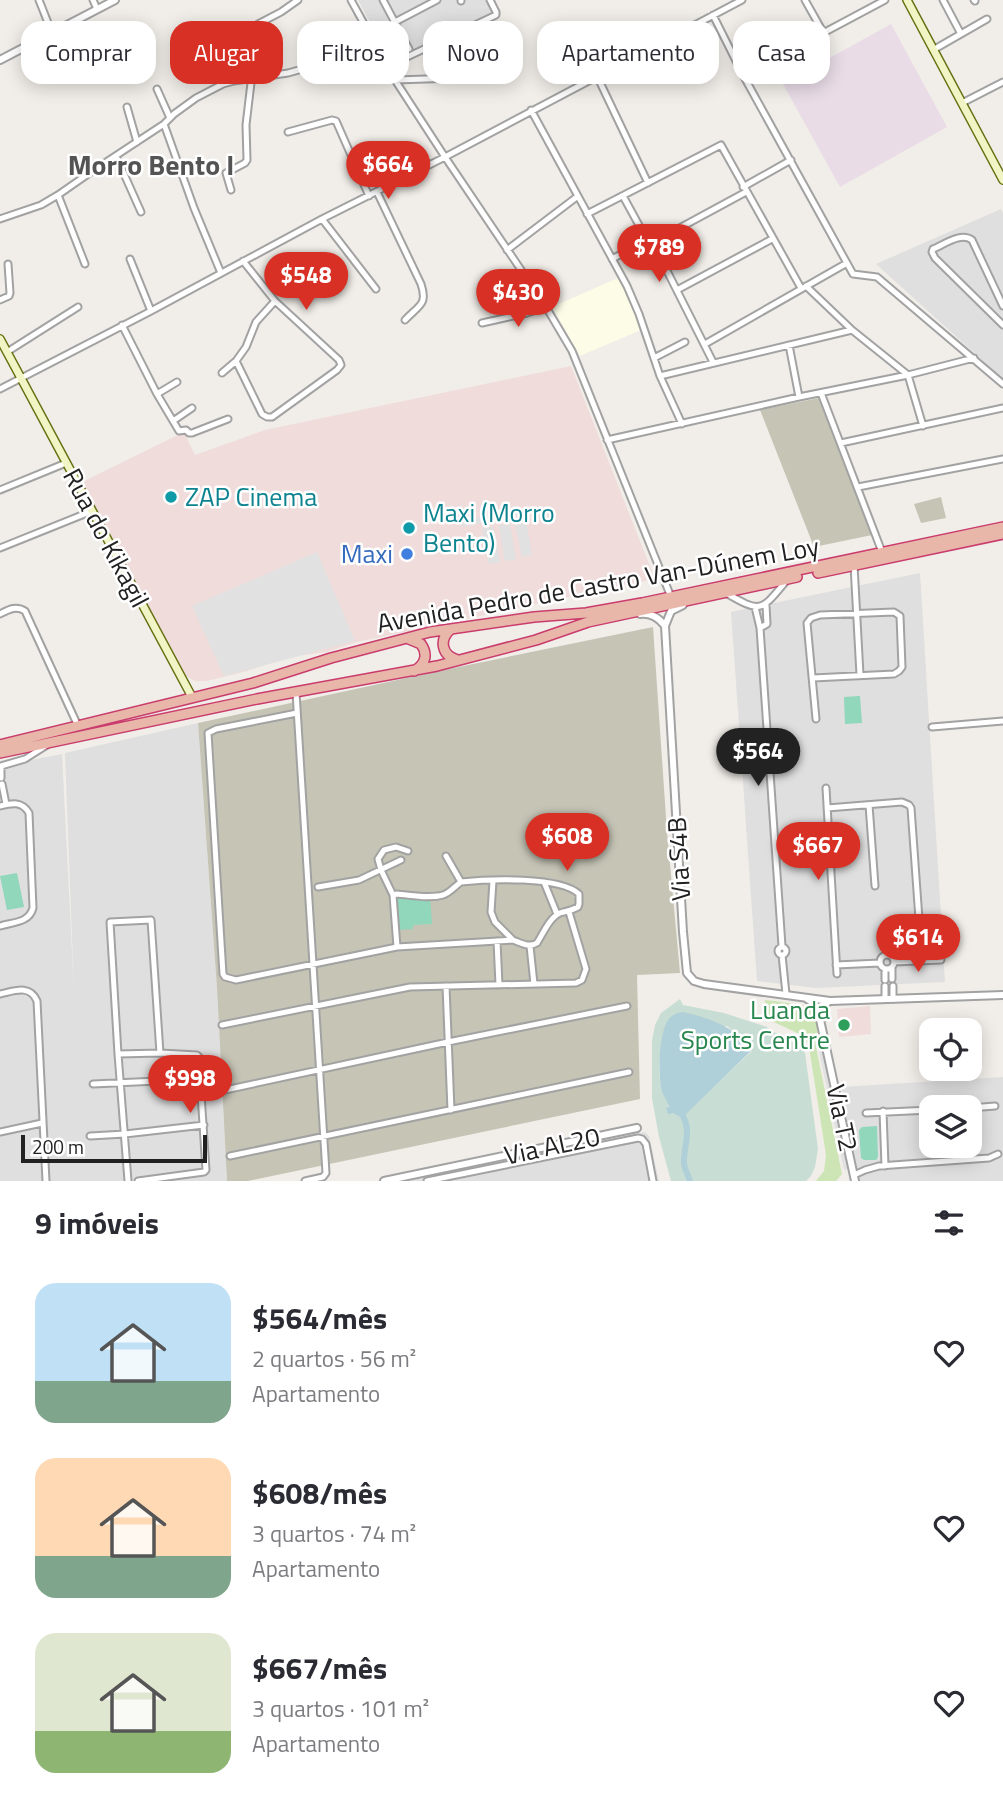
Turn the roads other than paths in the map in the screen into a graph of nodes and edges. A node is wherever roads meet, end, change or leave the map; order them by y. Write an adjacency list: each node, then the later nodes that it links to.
1 (39, 0): 17 (street)
2 (93, 0): 14 (street)
3 (115, 0): 14 (street)
4 (298, 0): 19 (street)
5 (351, 0): 20 (street)
6 (383, 0): 21 (street)
7 (437, 0): 22 (street)
8 (490, 0): 29 (street)
9 (742, 0): 15 (street)
10 (805, 0): 24 (street)
11 (885, 0): 25 (street)
12 (907, 0): 28 (main road)
13 (943, 0): 26 (street)
14 (97, 9): 18 (street)
15 (713, 15): 23 (street); 47 (street)
16 (987, 19): 26 (street)
17 (47, 21)
18 (74, 21)
19 (264, 21)
20 (363, 21)
21 (394, 21)
22 (397, 21)
23 (702, 21)
24 (816, 21)
25 (830, 28)
26 (961, 34): 28 (street)
27 (21, 49): 30 (street)
28 (933, 50): 38 (main road)
29 (409, 54)
30 (0, 60)
31 (1003, 82): 38 (street)
32 (225, 84): 41 (street)
33 (252, 84): 50 (street)
34 (398, 84): 46 (street)
35 (581, 84): 40 (street)
36 (601, 84): 49 (street)
37 (157, 89): 41 (street)
38 (962, 103): 48 (main road)
39 (127, 107): 44 (street)
40 (531, 110): 46 (street); 55 (street)
41 (170, 118): 42 (street)
42 (164, 124): 44 (street); 70 (street)
43 (288, 132): 54 (street)
44 (137, 142): 45 (street)
45 (116, 156): 53 (street); 57 (street)
46 (445, 157): 52 (street); 63 (street)
47 (791, 160): 51 (street); 67 (street)
48 (1003, 180)
49 (648, 183): 51 (street); 56 (street)
50 (231, 190)
51 (745, 190): 61 (street); 62 (street)
52 (377, 192): 54 (street); 81 (street)
53 (58, 195): 59 (street); 69 (street)
54 (369, 196): 60 (street)
55 (578, 196): 58 (street); 63 (street)
56 (623, 196): 58 (street); 62 (street)
57 (141, 212)
58 (587, 214): 64 (street)
59 (0, 218)
60 (322, 219): 66 (street); 72 (street)
61 (772, 239): 71 (street); 73 (street)
62 (649, 242): 64 (street); 73 (street)
63 (507, 250): 78 (street)
64 (612, 258): 92 (street)
65 (130, 259): 79 (street)
66 (243, 261): 70 (street); 75 (street)
67 (847, 263): 71 (street); 93 (street)
68 (8, 264): 74 (street)
69 (85, 264)
70 (221, 273): 79 (street)
71 (803, 287): 86 (street); 89 (street)
72 (376, 289)
73 (677, 290): 89 (street)
74 (0, 300)
75 (275, 301): 94 (street); 94 (street)
76 (1003, 306): 82 (street)
77 (78, 307): 91 (street)
78 (546, 307): 83 (street); 112 (street)
79 (151, 311): 84 (street)
80 (1003, 317): 82 (street)
81 (405, 320)
82 (996, 320): 85 (street)
83 (482, 323)
84 (122, 325): 99 (street); 104 (street)
85 (1003, 325)
86 (852, 330): 90 (street); 97 (street)
87 (0, 339): 91 (main road, Rua do Kikagil)
88 (685, 342): 92 (street)
89 (705, 344): 95 (street)
90 (789, 345): 95 (street); 105 (street)
91 (7, 352): 99 (main road, Rua do Kikagil)
92 (654, 358): 98 (street)
93 (974, 358): 97 (street); 101 (street)
94 (236, 361): 96 (street)
95 (713, 362): 98 (street)
96 (222, 373)
97 (908, 375): 103 (street); 111 (street)
98 (660, 376): 110 (street)
99 (21, 378): 102 (street); 115 (main road, Rua do Kikagil)
100 (177, 382): 104 (street)
101 (1003, 384)
102 (0, 389)
103 (821, 393): 105 (street); 113 (street)
104 (157, 394): 109 (street)
105 (799, 397): 110 (street)
106 (192, 408): 109 (street)
107 (1003, 408): 111 (street)
108 (228, 419): 109 (street)
109 (173, 421)
110 (682, 424): 112 (street)
111 (923, 426): 113 (street)
112 (607, 440): 128 (street)
113 (841, 443): 116 (street)
114 (1003, 459): 116 (street)
115 (66, 463): 117 (street); 118 (main road, Rua do Kikagil)
116 (858, 488): 124 (street)
117 (0, 490)
118 (92, 511): 123 (street); 144 (main road, Rua do Kikagil)
119 (1003, 527): 124 (highway, Avenida Pedro de Castro Van-Dúnem Loy)
120 (1003, 534): 121 (highway, Avenida Pedro de Castro Van-Dúnem Loy)
121 (993, 536): 122 (street); 125 (highway, Avenida Pedro de Castro Van-Dúnem Loy)
122 (1003, 543)
123 (0, 548)
124 (882, 552): 128 (highway, Avenida Pedro de Castro Van-Dúnem Loy)
125 (854, 565): 126 (highway, Avenida Pedro de Castro Van-Dúnem Loy); 132 (street)
126 (787, 580): 127 (highway, Avenida Pedro de Castro Van-Dúnem Loy); 130 (street)
127 (726, 593): 129 (highway, Avenida Pedro de Castro Van-Dúnem Loy); 131 (street)
128 (671, 597): 136 (highway, Avenida Pedro de Castro Van-Dúnem Loy)
129 (706, 597): 134 (highway, Avenida Pedro de Castro Van-Dúnem Loy); 135 (street)
130 (766, 605): 131 (street); 137 (street)
131 (755, 607): 137 (street)
132 (858, 613): 141 (street); 141 (street); 142 (street)
133 (0, 614): 148 (street)
134 (620, 615): 135 (street); 139 (highway, Avenida Pedro de Castro Van-Dúnem Loy)
135 (664, 626): 188 (street, Via S4B)
136 (456, 628): 138 (highway, Avenida Pedro de Castro Van-Dúnem Loy); 139 (highway)
137 (760, 628): 188 (street)
138 (405, 639): 140 (highway); 144 (highway, Avenida Pedro de Castro Van-Dúnem Loy)
139 (464, 660): 140 (highway, Avenida Pedro de Castro Van-Dúnem Loy)
140 (413, 671): 143 (highway, Avenida Pedro de Castro Van-Dúnem Loy)
141 (860, 675): 142 (street)
142 (813, 678): 146 (street)
143 (296, 692): 145 (street); 150 (highway, Avenida Pedro de Castro Van-Dúnem Loy)
144 (192, 697): 148 (highway, Avenida Pedro de Castro Van-Dúnem Loy)
145 (297, 713): 179 (street); 179 (street)
146 (816, 719)
147 (1003, 721): 149 (street)
148 (78, 726): 151 (highway, Avenida Pedro de Castro Van-Dúnem Loy)
149 (932, 727)
150 (50, 743): 152 (highway, Avenida Pedro de Castro Van-Dúnem Loy); 153 (street)
151 (0, 745)
152 (0, 753)
153 (2, 781): 155 (street)
154 (826, 788): 157 (street)
155 (3, 805): 171 (street)
156 (869, 805): 157 (street); 165 (street); 180 (street)
157 (827, 808): 181 (street)
158 (408, 850): 161 (street)
159 (446, 856): 163 (street)
160 (401, 860): 161 (street)
161 (381, 870): 166 (street); 167 (street)
162 (493, 881): 163 (street); 164 (street); 173 (street)
163 (461, 882): 167 (street)
164 (544, 882): 168 (street); 169 (street)
165 (875, 886)
166 (318, 887)
167 (393, 895): 176 (street)
168 (569, 912): 169 (street); 184 (street)
169 (557, 914): 175 (street)
170 (0, 918): 171 (street)
171 (13, 922): 172 (street)
172 (0, 926)
173 (513, 940): 174 (street); 175 (street)
174 (497, 941): 176 (street); 185 (street)
175 (530, 946): 184 (street)
176 (397, 947): 179 (street)
177 (941, 960): 180 (street)
178 (880, 963): 180 (street); 180 (street); 181 (street)
179 (312, 964): 194 (street)
180 (891, 964): 183 (street)
181 (836, 965): 182 (street)
182 (837, 974)
183 (889, 983): 191 (street); 192 (street)
184 (534, 984): 185 (street)
185 (499, 985): 186 (street)
186 (446, 986): 194 (street); 198 (street)
187 (0, 994): 213 (street)
188 (786, 994): 190 (street, Via S4B)
189 (1003, 995): 192 (street, Via S4B)
190 (802, 997): 193 (street, Via S4B); 196 (street)
191 (885, 999): 192 (street, Via S4B); 193 (street, Via S4B)
192 (893, 999)
193 (831, 1001): 196 (street)
194 (314, 1006): 197 (street); 201 (street)
195 (627, 1006): 198 (street)
196 (819, 1015): 224 (street, Via T2)
197 (222, 1025)
198 (449, 1042): 201 (street); 209 (street)
199 (160, 1053): 200 (street); 200 (street); 203 (street)
200 (118, 1054): 204 (street)
201 (320, 1069): 206 (street); 218 (street)
202 (629, 1072): 209 (street)
203 (200, 1079): 204 (street); 214 (street)
204 (121, 1082): 205 (street); 217 (street)
205 (93, 1084)
206 (225, 1090)
207 (995, 1106): 208 (street)
208 (982, 1107)
209 (451, 1110): 218 (street)
210 (919, 1110): 211 (street)
211 (883, 1111): 212 (street); 222 (street)
212 (866, 1113)
213 (42, 1123): 216 (street); 225 (street)
214 (204, 1125): 217 (street); 227 (street)
215 (637, 1128): 229 (street, Via AL20)
216 (0, 1132)
217 (125, 1134): 219 (street); 226 (street)
218 (324, 1135): 221 (street); 228 (street)
219 (90, 1136)
220 (998, 1154): 222 (street)
221 (230, 1156)
222 (886, 1166): 224 (street)
223 (469, 1172): 230 (street); 231 (street); 232 (street)
224 (854, 1178)
225 (46, 1181)
226 (128, 1181)
227 (138, 1181)
228 (305, 1181)
229 (384, 1181)
230 (427, 1181)
231 (471, 1181)
232 (653, 1181)

